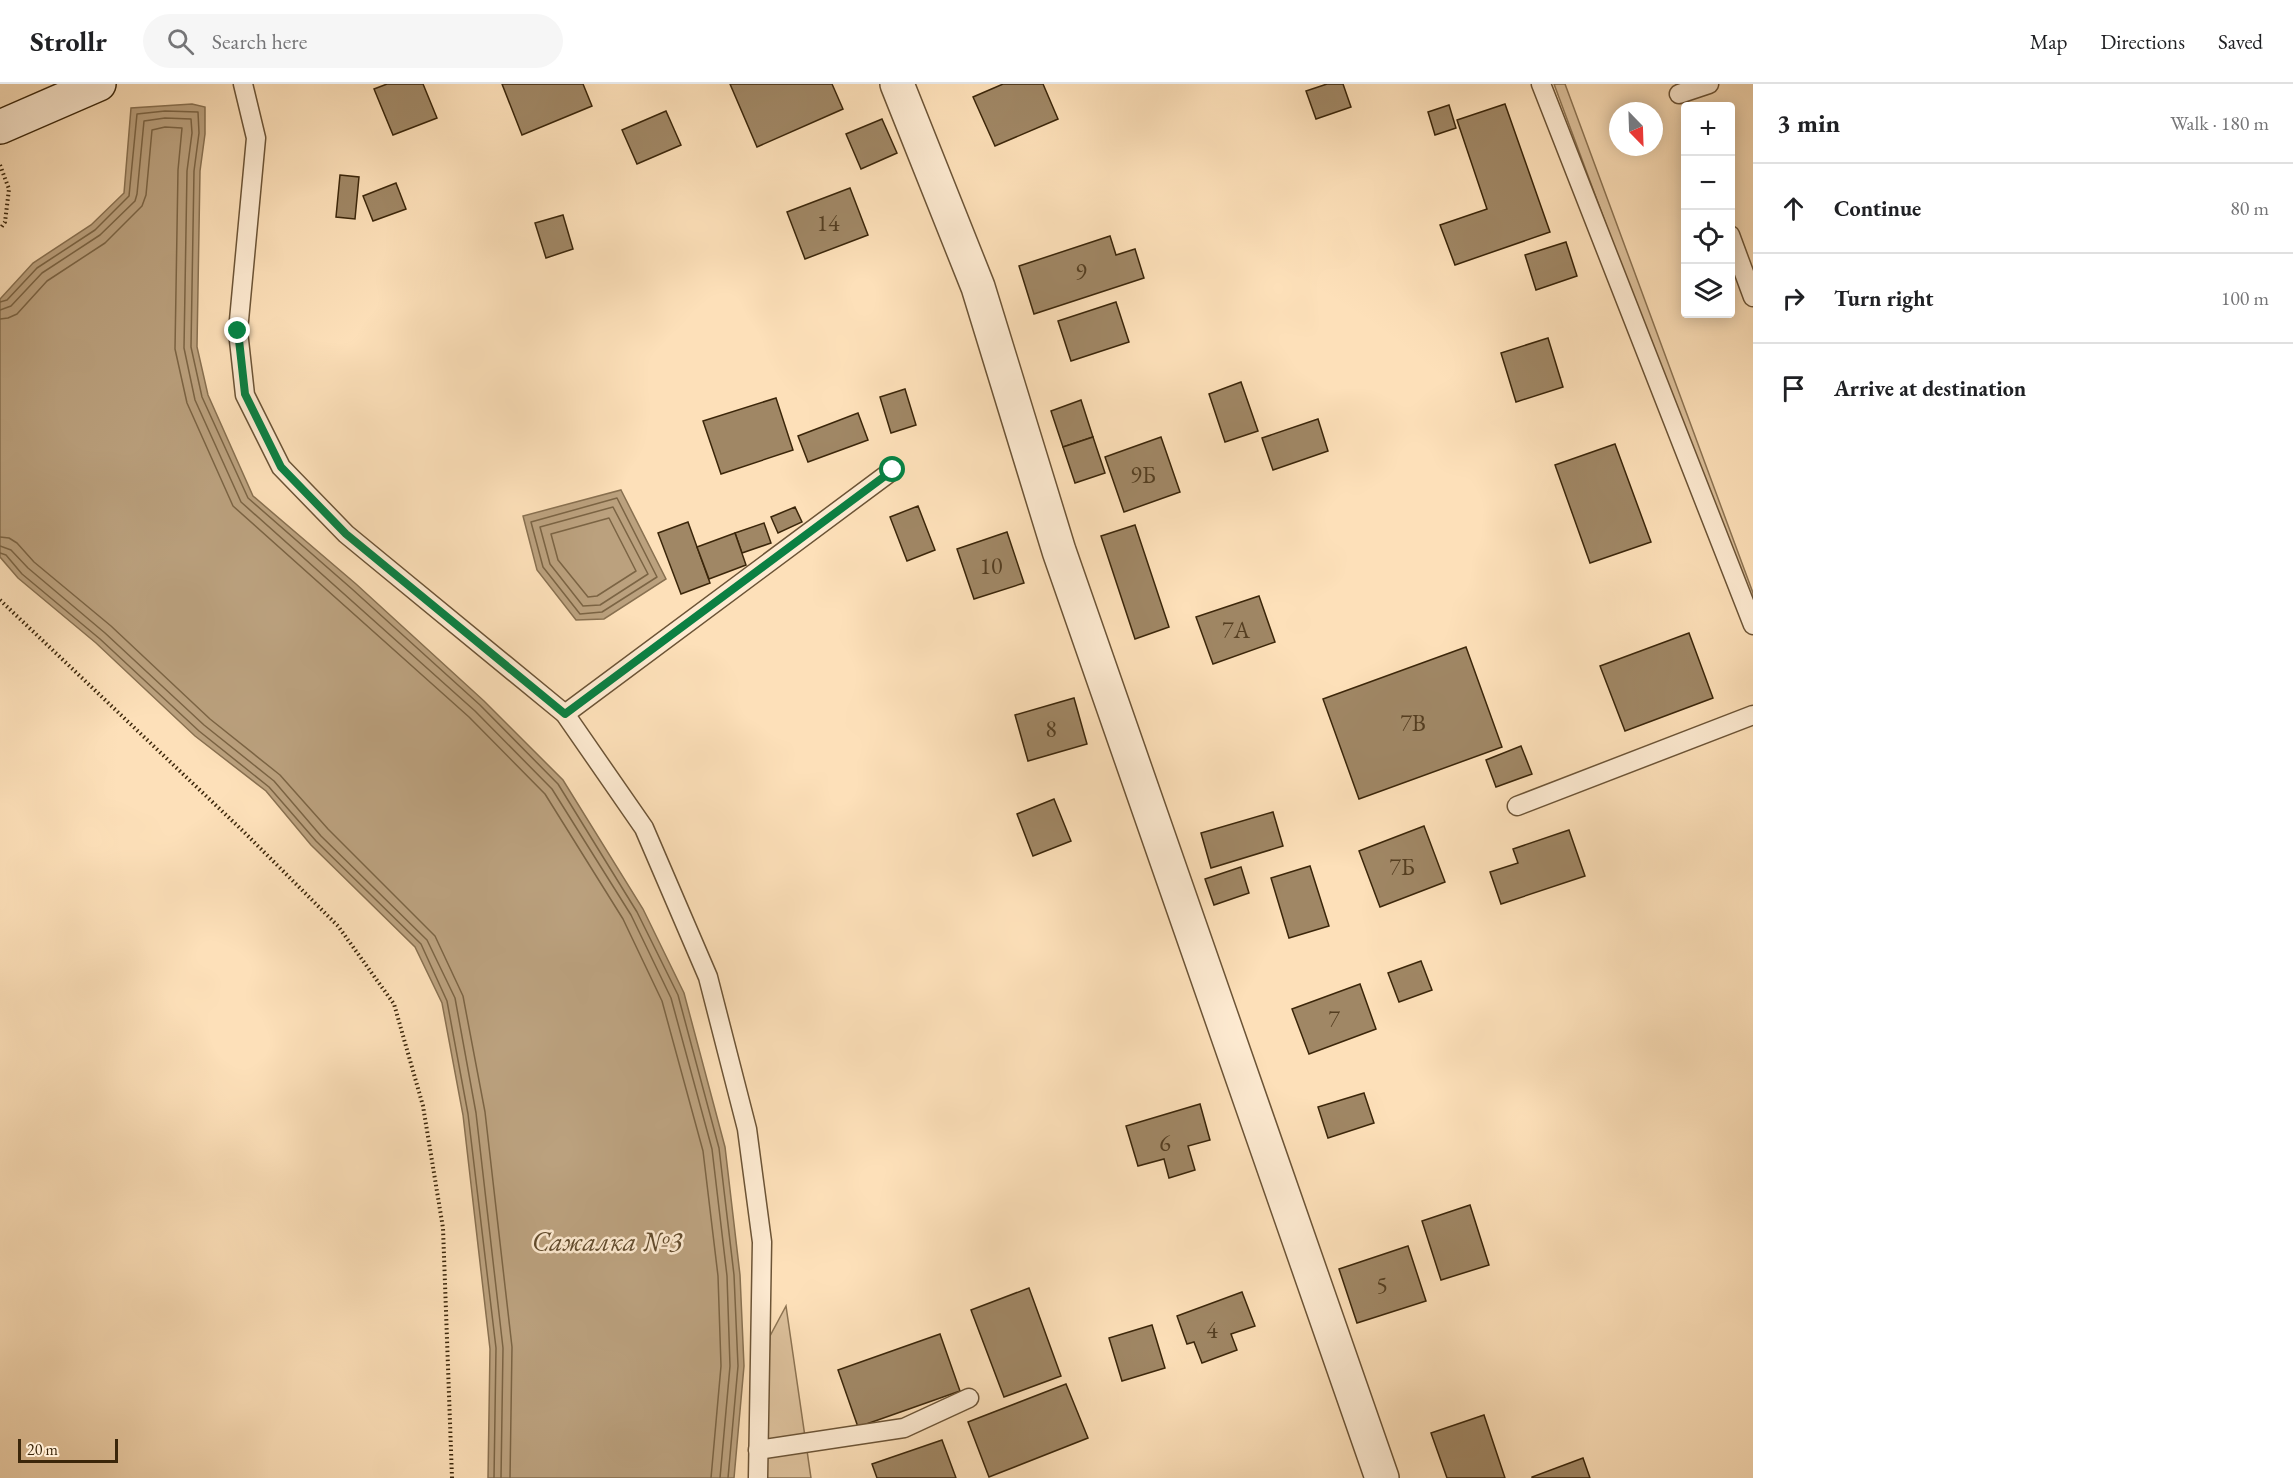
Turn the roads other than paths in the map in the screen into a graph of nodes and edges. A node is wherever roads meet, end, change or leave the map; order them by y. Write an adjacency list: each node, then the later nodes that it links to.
1 (243, 84): 12 (lane)
2 (897, 84): 18 (street)
3 (1541, 84): 11 (lane)
4 (1709, 84): 6 (lane)
5 (95, 85): 7 (street)
6 (1680, 96)
7 (0, 127)
8 (1735, 246): 9 (lane)
9 (1753, 297)
10 (893, 470): 12 (lane)
11 (1753, 625)
12 (565, 714): 16 (lane)
13 (1753, 715): 14 (lane)
14 (1517, 806)
15 (969, 1398): 16 (lane)
16 (758, 1450): 17 (lane)
17 (758, 1478)
18 (1382, 1478)

